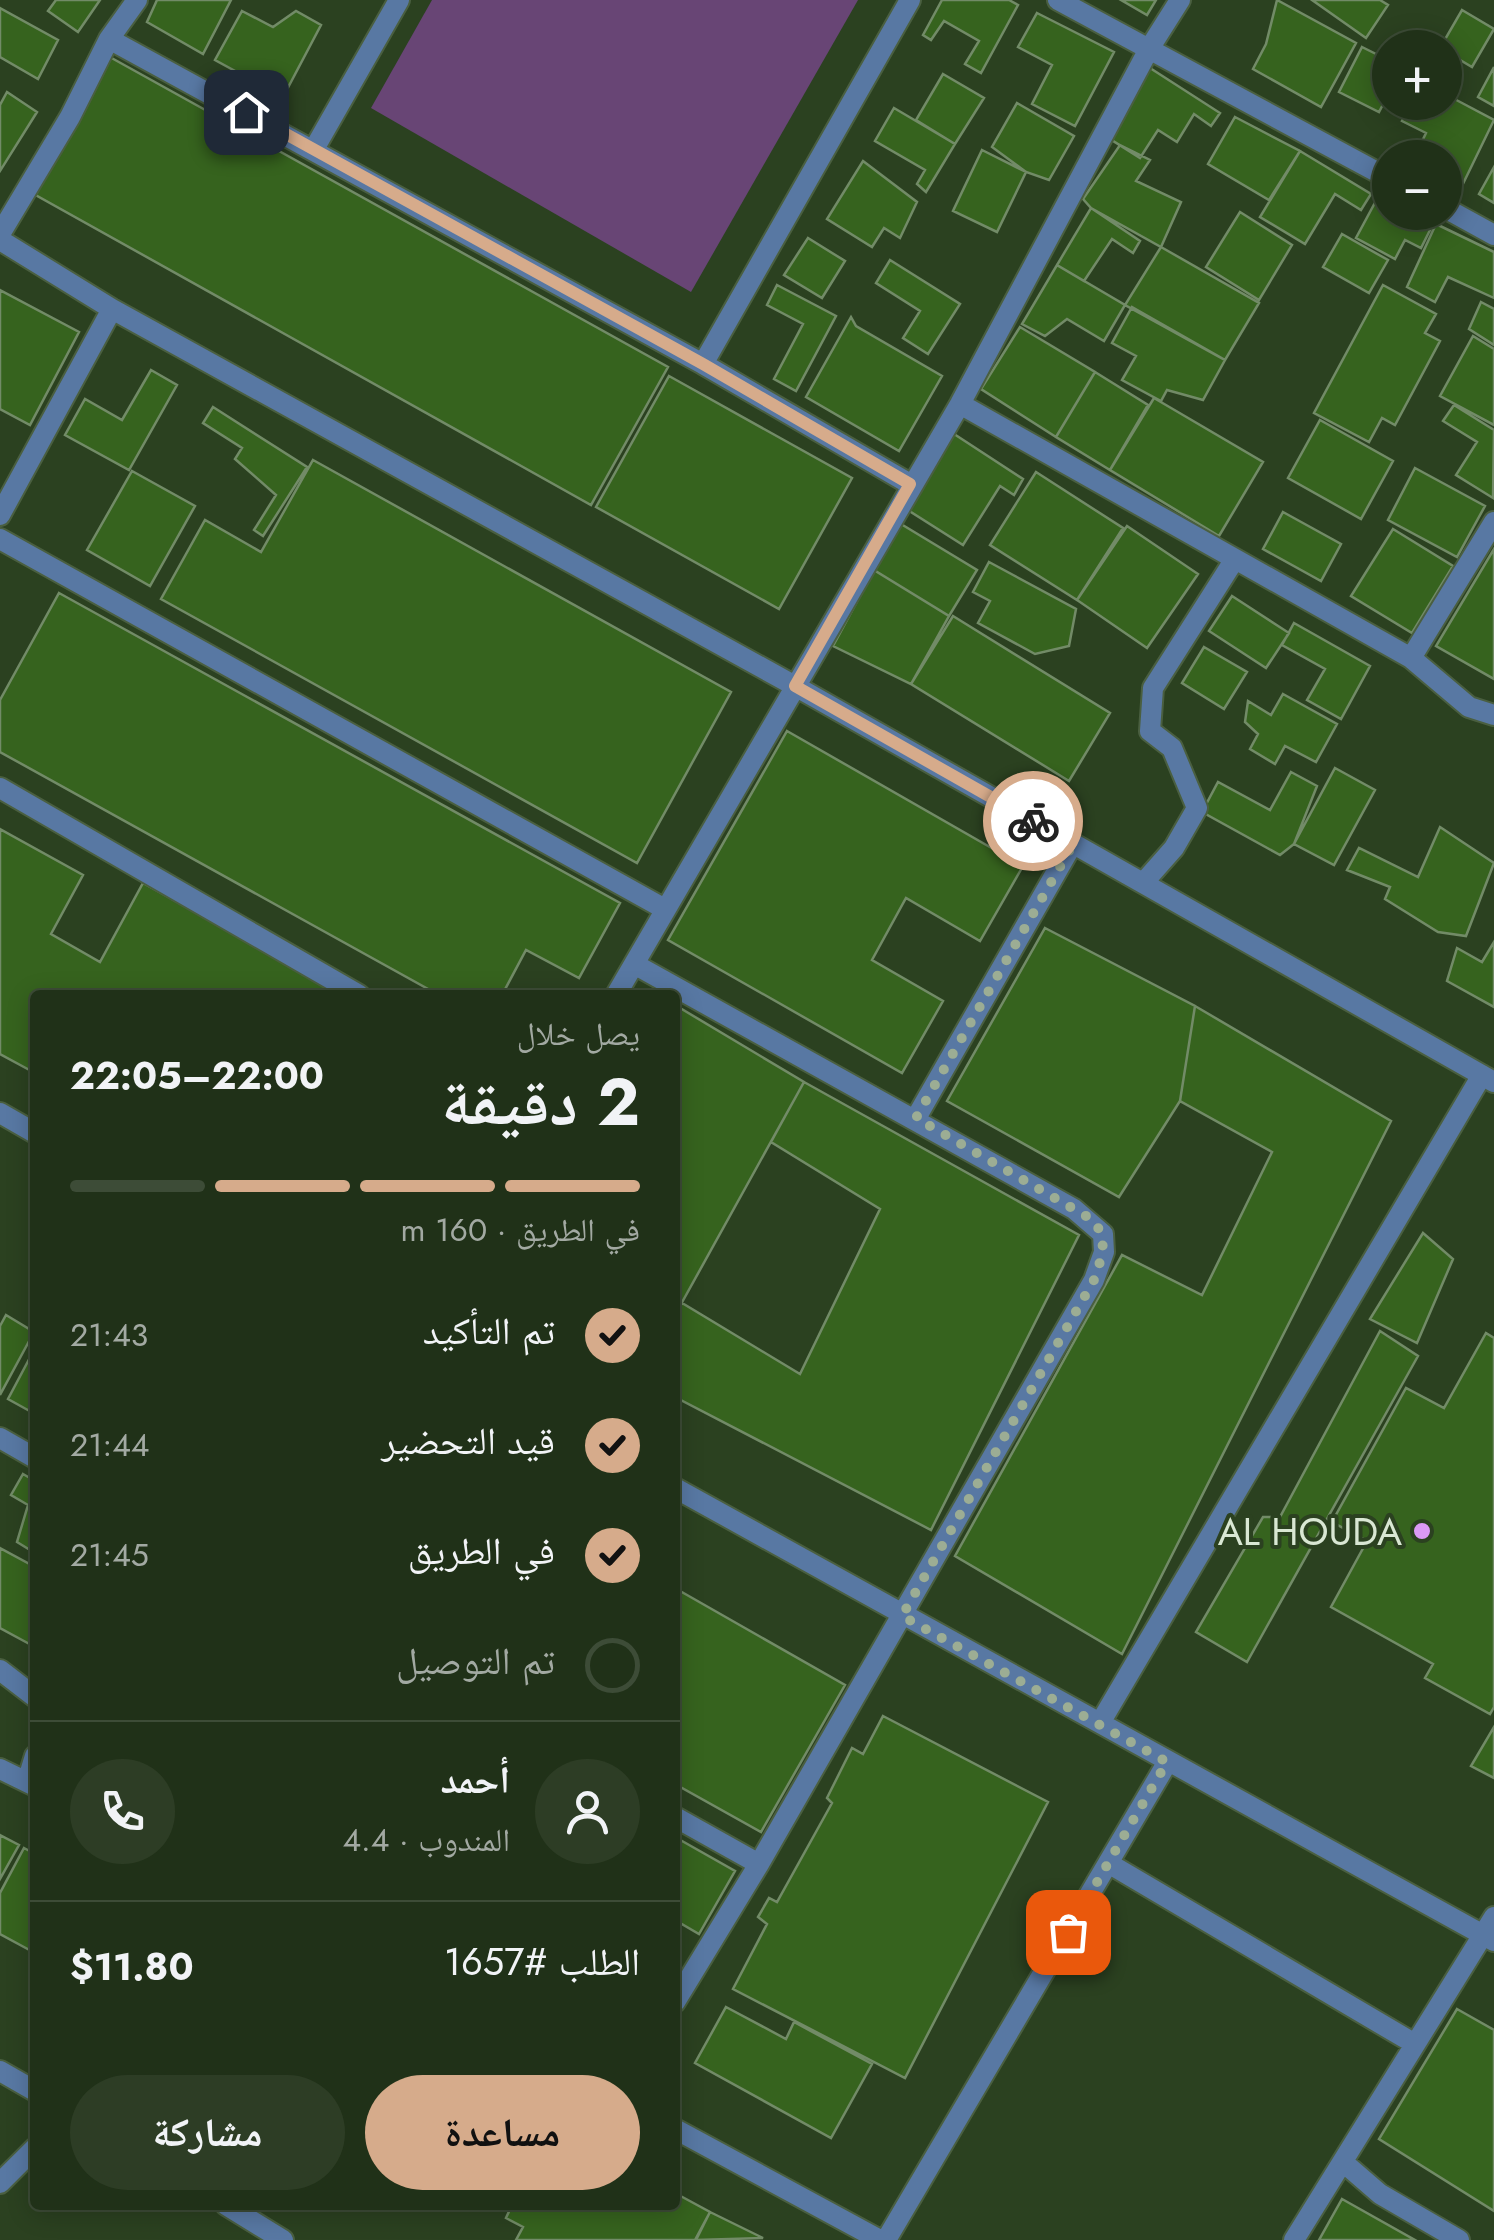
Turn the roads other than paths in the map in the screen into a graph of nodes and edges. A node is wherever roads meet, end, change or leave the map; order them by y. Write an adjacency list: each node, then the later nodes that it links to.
1 (137, 0): 6 (street)
2 (399, 0): 8 (street)
3 (910, 0): 14 (street)
4 (1058, 0): 7 (street)
5 (1180, 0): 7 (street)
6 (109, 38): 8 (street); 12 (street)
7 (1149, 49): 9 (street); 15 (street)
8 (314, 149): 14 (street)
9 (1372, 169)
10 (1462, 217): 11 (street)
11 (1494, 235)
12 (0, 237): 13 (street)
13 (112, 308): 17 (street); 22 (street)
14 (703, 364): 16 (street)
15 (960, 404): 16 (street); 20 (street)
16 (910, 484): 22 (street)
17 (0, 515)
18 (1494, 522): 21 (street)
19 (0, 539): 27 (street)
20 (1233, 562): 21 (street); 26 (street)
21 (1411, 658): 23 (street)
22 (795, 686): 25 (street); 27 (street)
23 (1494, 714)
24 (0, 788): 29 (street)
25 (1073, 844): 26 (street); 33 (street)
26 (1144, 882): 31 (street)
27 (664, 908): 28 (street)
28 (634, 964): 30 (street); 33 (street)
29 (349, 990)
30 (619, 990)
31 (1488, 1079): 41 (street)
32 (0, 1114): 34 (street)
33 (916, 1118): 38 (street)
34 (30, 1130)
35 (0, 1438): 36 (street)
36 (30, 1455)
37 (680, 1491): 38 (street)
38 (902, 1616): 41 (street); 47 (street)
39 (0, 1670): 40 (street)
40 (30, 1693)
41 (1100, 1723): 42 (street)
42 (1167, 1762): 46 (street); 48 (street)
43 (0, 1769): 44 (street)
44 (30, 1784)
45 (680, 1819): 47 (street)
46 (1108, 1863): 50 (street); 59 (street)
47 (759, 1864): 49 (street)
48 (1490, 1931): 50 (street)
49 (680, 1994)
50 (1415, 2044): 55 (street)
51 (0, 2072): 52 (street)
52 (30, 2087)
53 (680, 2132): 59 (street)
54 (30, 2153): 56 (street)
55 (1342, 2162): 60 (street); 61 (street)
56 (0, 2184)
57 (234, 2210): 58 (street)
58 (283, 2240)
59 (883, 2240)
60 (1294, 2240)
61 (1459, 2240)

